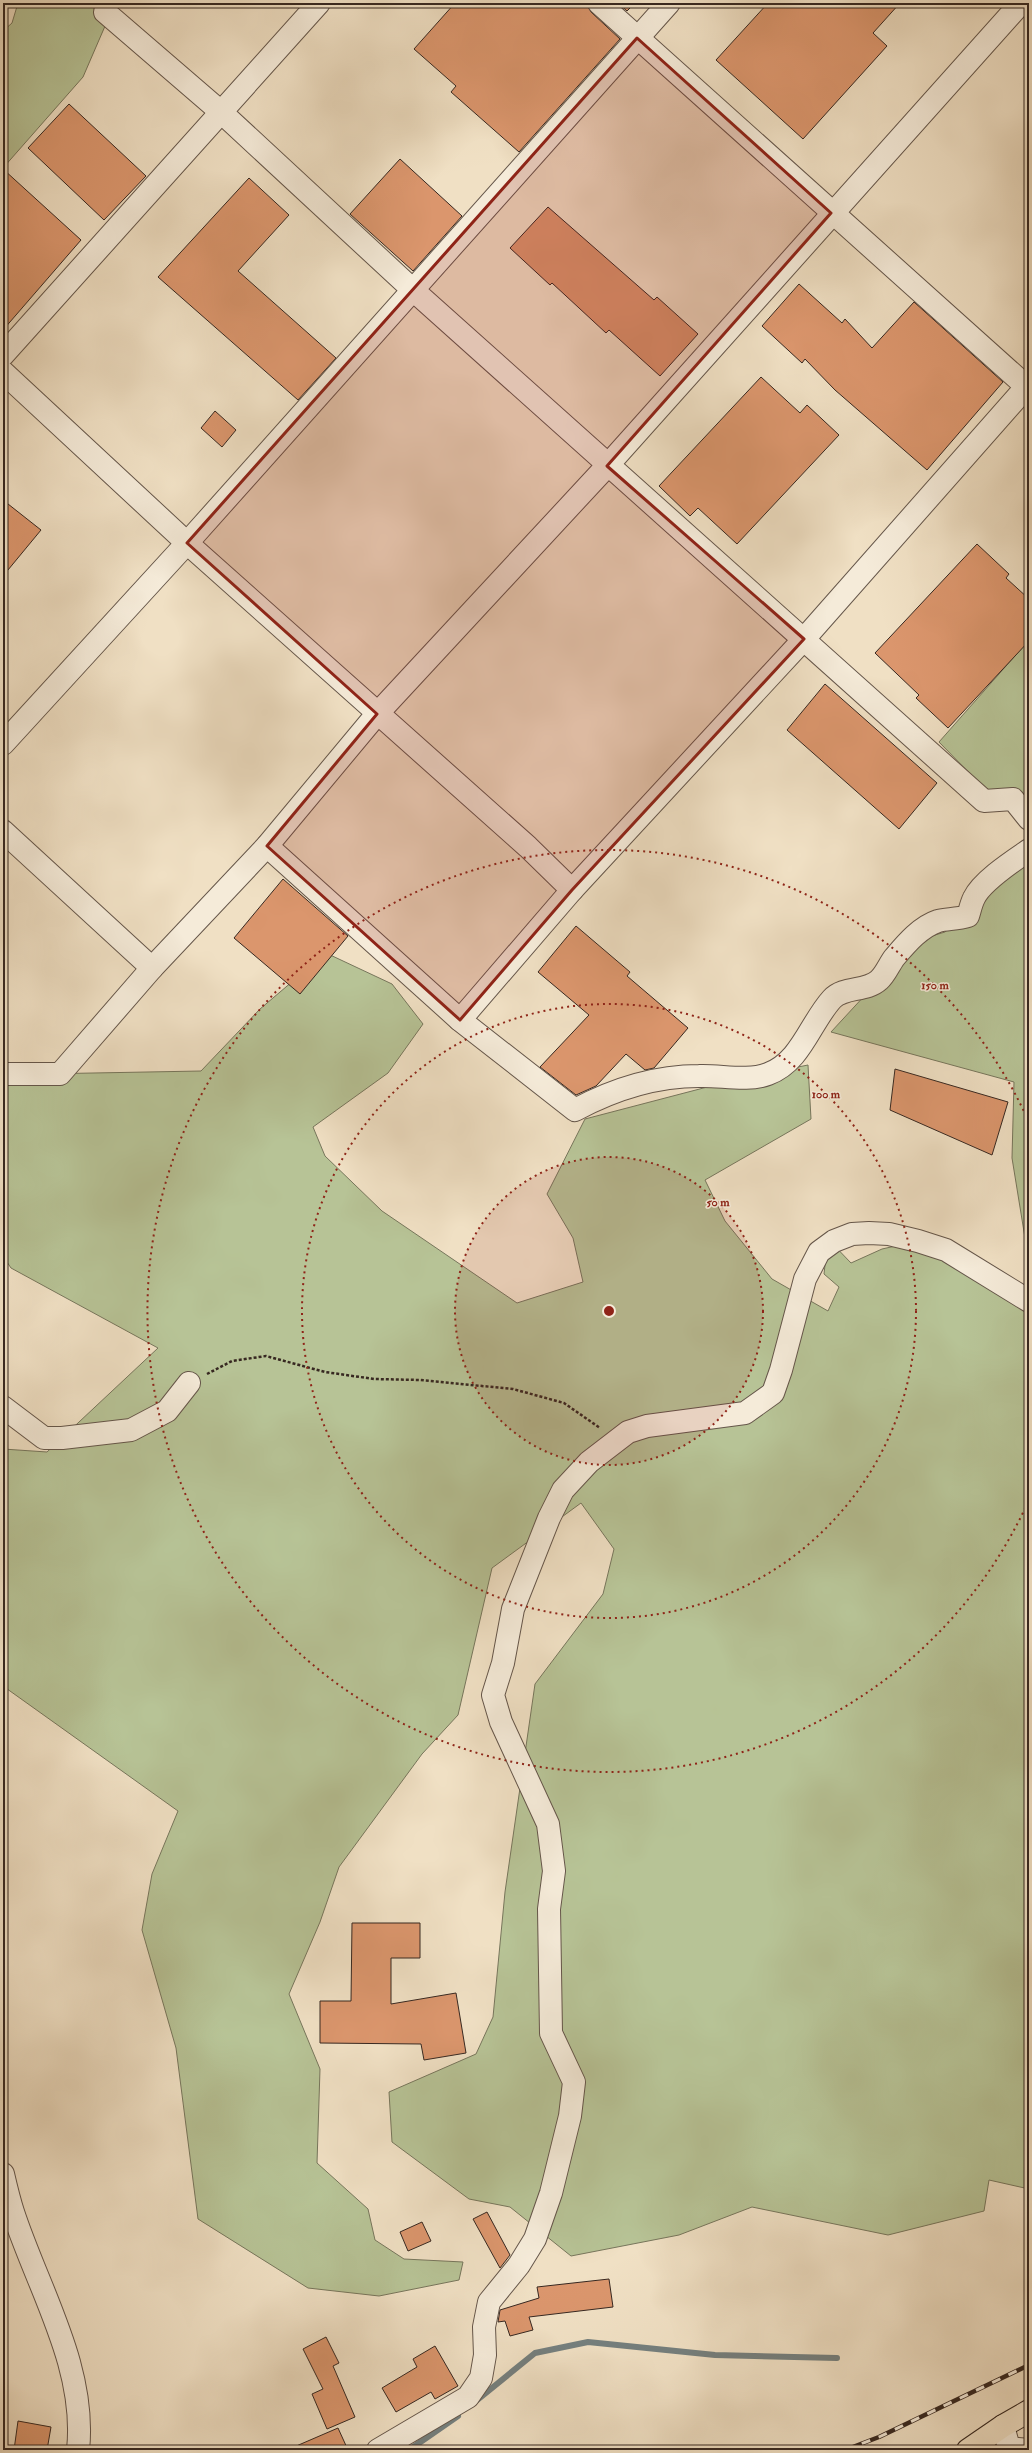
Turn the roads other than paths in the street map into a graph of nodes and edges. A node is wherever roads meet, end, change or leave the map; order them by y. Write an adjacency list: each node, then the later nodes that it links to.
1 (319, 3): 7 (street)
2 (599, 3): 6 (street)
3 (669, 3): 6 (street)
4 (1021, 3): 8 (street)
5 (105, 12): 7 (street)
6 (637, 38): 8 (street); 9 (street)
7 (221, 112): 9 (street); 10 (street)
8 (832, 213): 12 (street); 13 (street)
9 (413, 290): 13 (street); 14 (street)
10 (3, 355)
11 (3, 372): 14 (street)
12 (1028, 386): 15 (street)
13 (607, 466): 15 (street); 16 (street)
14 (187, 542): 16 (street); 17 (street)
15 (804, 639): 18 (street); 22 (street)
16 (377, 714): 20 (street); 22 (street)
17 (3, 744)
18 (1029, 819)
19 (3, 831): 23 (street)
20 (267, 846): 23 (street); 24 (street)
21 (1029, 850): 24 (street)
22 (572, 890): 24 (street)
23 (152, 968): 25 (street)
24 (460, 1020)
25 (3, 1074)
26 (1029, 1301): 34 (street)
27 (189, 1383): 28 (street)
28 (3, 1407)
29 (3, 2174): 33 (street)
30 (1029, 2411): 31 (highway)
31 (1003, 2426): 32 (street); 35 (highway)
32 (1016, 2449)
33 (78, 2450)
34 (378, 2450)
35 (968, 2450)

